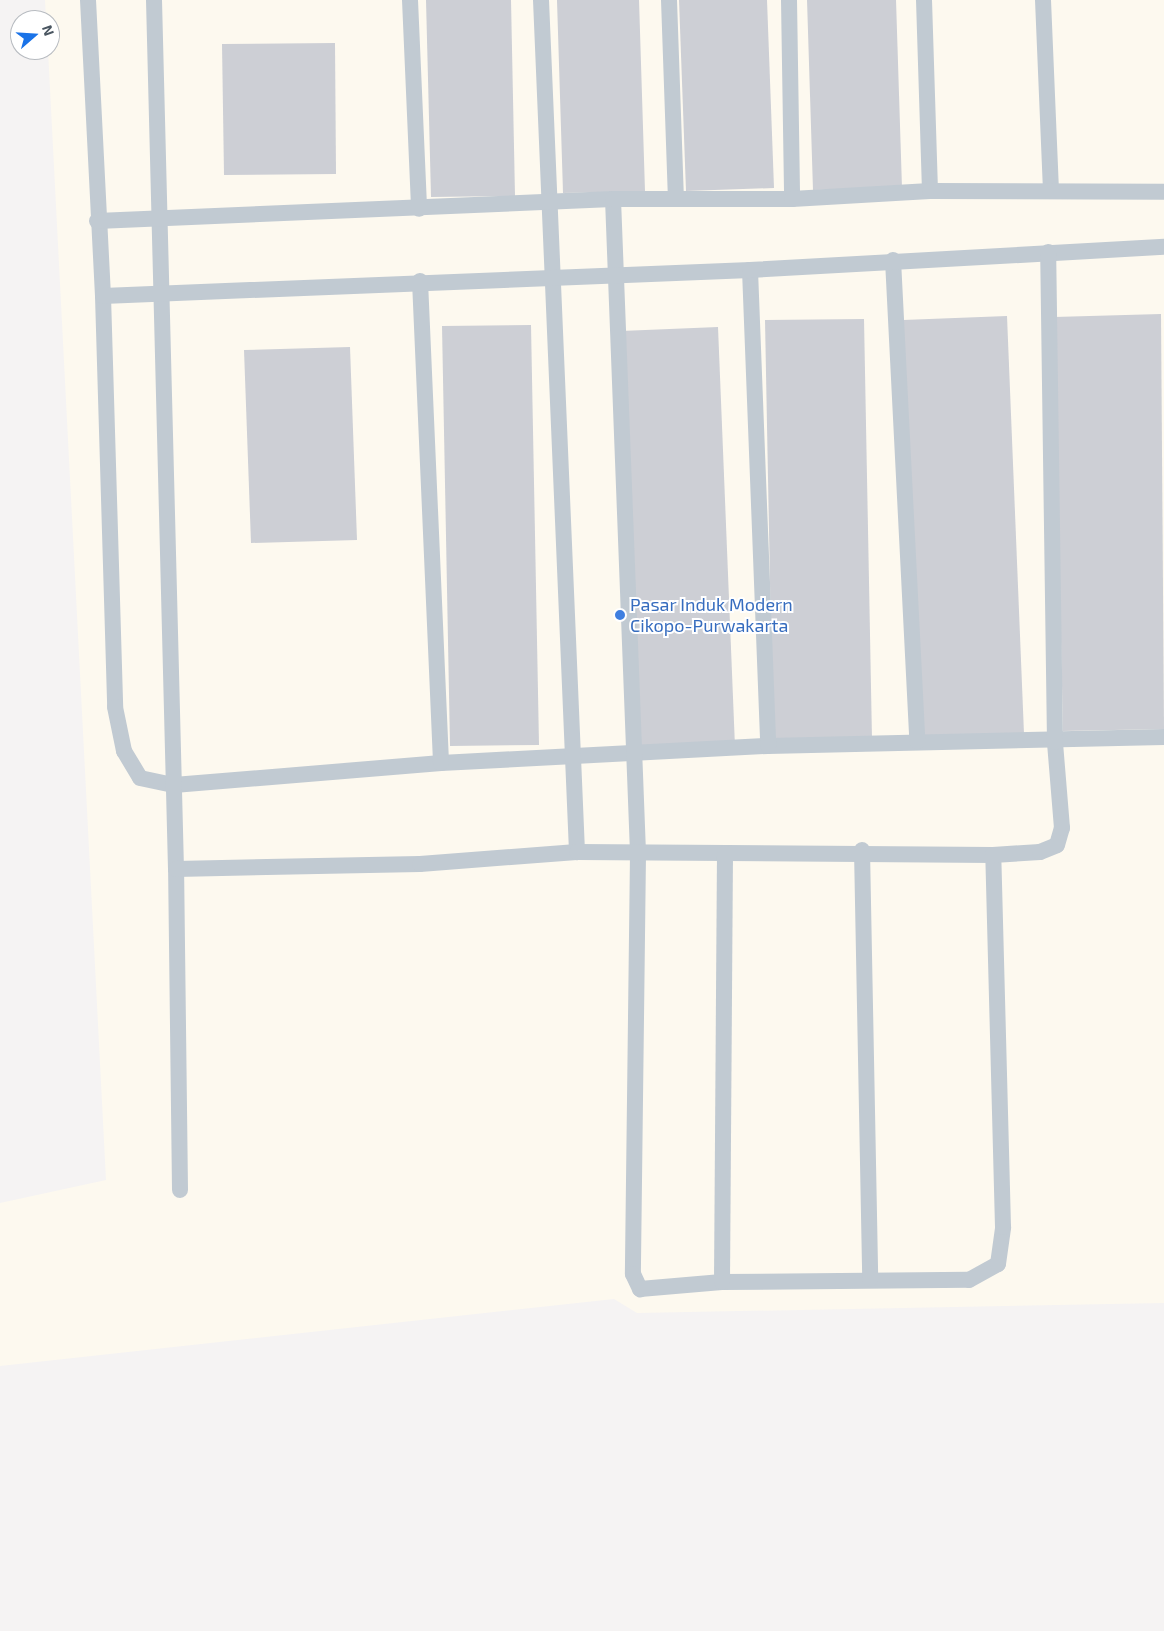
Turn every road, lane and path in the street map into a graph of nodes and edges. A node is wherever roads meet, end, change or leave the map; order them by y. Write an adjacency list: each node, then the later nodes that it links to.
1 (88, 0): 18 (lane)
2 (154, 0): 17 (lane)
3 (410, 0): 16 (lane)
4 (540, 0): 15 (lane)
5 (669, 0): 12 (lane)
6 (789, 0): 14 (lane)
7 (924, 0): 9 (lane)
8 (1043, 0): 10 (lane)
9 (930, 191): 10 (lane); 14 (lane)
10 (1051, 192): 11 (lane)
11 (1164, 192)
12 (676, 198): 13 (lane); 14 (lane)
13 (613, 199): 15 (lane); 23 (lane)
14 (792, 199)
15 (549, 201): 16 (lane); 24 (lane)
16 (419, 209): 17 (lane)
17 (157, 217): 18 (lane); 26 (lane)
18 (97, 221): 27 (lane)
19 (1164, 247): 20 (lane)
20 (1048, 252): 21 (lane); 30 (lane)
21 (893, 260): 22 (lane); 29 (lane)
22 (750, 270): 23 (lane); 31 (lane)
23 (614, 273): 24 (lane); 32 (lane)
24 (551, 276): 25 (lane); 33 (lane)
25 (420, 281): 26 (lane); 34 (lane)
26 (163, 292): 27 (lane); 35 (lane)
27 (103, 296): 35 (lane)
28 (1164, 736): 30 (lane)
29 (917, 741): 30 (lane); 31 (lane)
30 (1055, 742): 40 (lane)
31 (768, 746): 32 (lane)
32 (631, 754): 33 (lane); 38 (lane)
33 (572, 756): 34 (lane); 37 (lane)
34 (441, 763): 35 (lane)
35 (174, 785): 41 (lane)
36 (862, 850): 39 (lane); 40 (lane); 43 (lane)
37 (577, 852): 38 (lane); 41 (lane)
38 (638, 854): 39 (lane); 44 (lane)
39 (725, 854): 44 (lane)
40 (993, 855): 43 (lane)
41 (176, 869): 42 (lane)
42 (180, 1190)
43 (870, 1279): 44 (lane)
44 (722, 1282)

